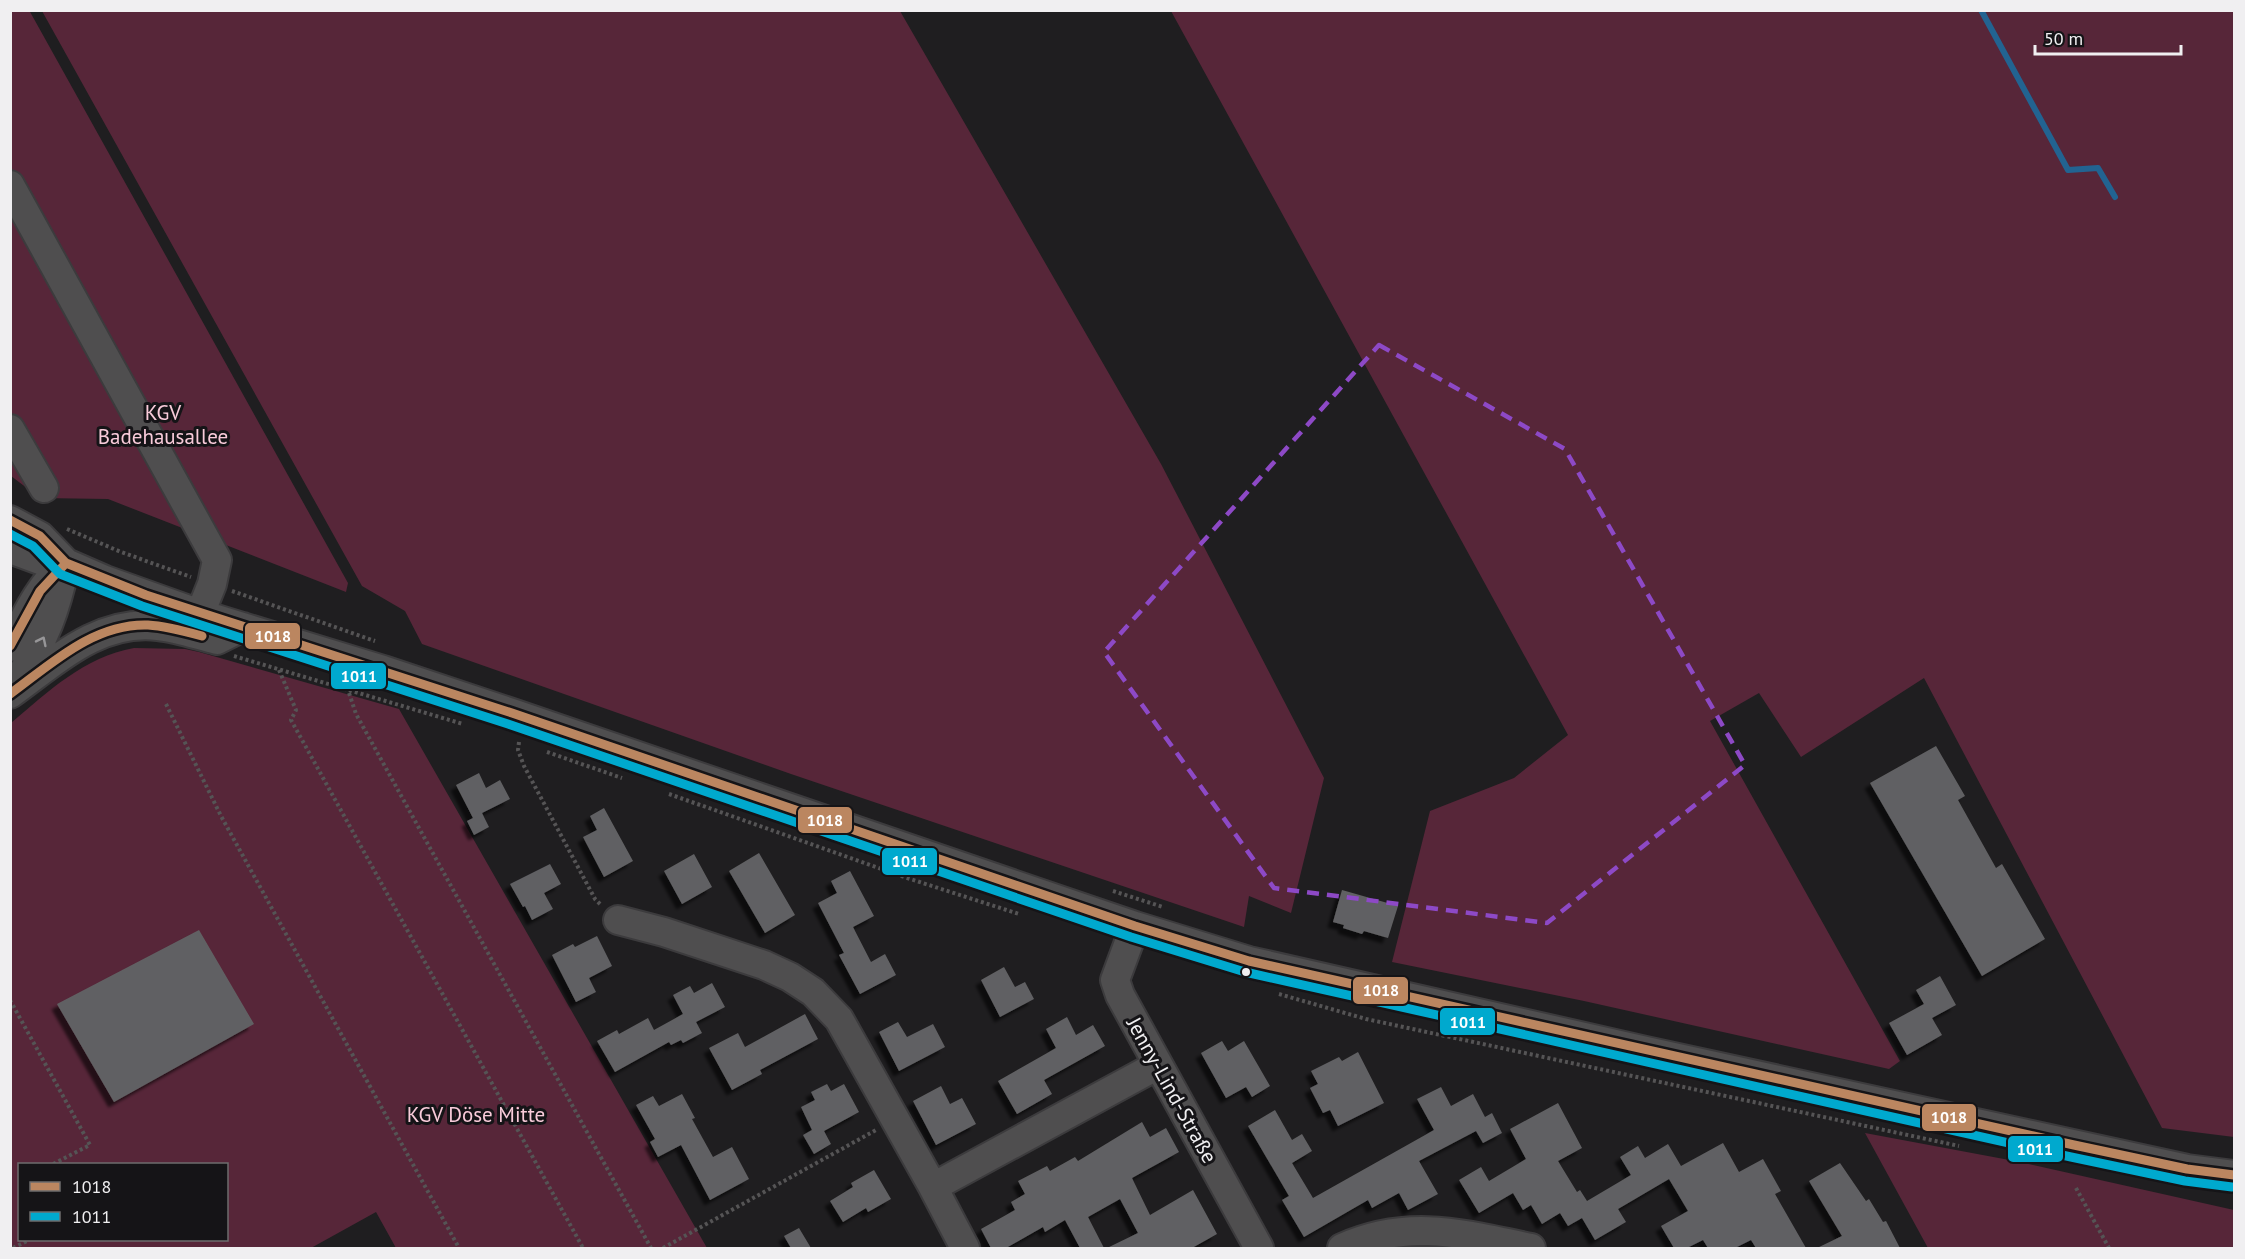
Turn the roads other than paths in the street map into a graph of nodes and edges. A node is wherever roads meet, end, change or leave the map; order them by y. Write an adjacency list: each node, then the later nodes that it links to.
1 (10, 185): 7 (street)
2 (10, 429): 3 (street)
3 (44, 488)
4 (10, 520): 6 (street)
5 (10, 549): 6 (street)
6 (66, 563): 7 (street); 9 (street); 10 (street, one-way to 6)
7 (200, 614): 8 (street)
8 (243, 627): 10 (street); 12 (street)
9 (10, 647)
10 (10, 692)
11 (618, 920): 15 (street)
12 (1136, 927): 13 (street, Jenny-Lind-Straße); 14 (street)
13 (1158, 1065): 15 (street); 17 (street, Jenny-Lind-Straße)
14 (2235, 1175)
15 (933, 1187): 16 (street)
16 (965, 1248)
17 (1259, 1248)
18 (1342, 1248): 19 (street)
19 (1531, 1248)

